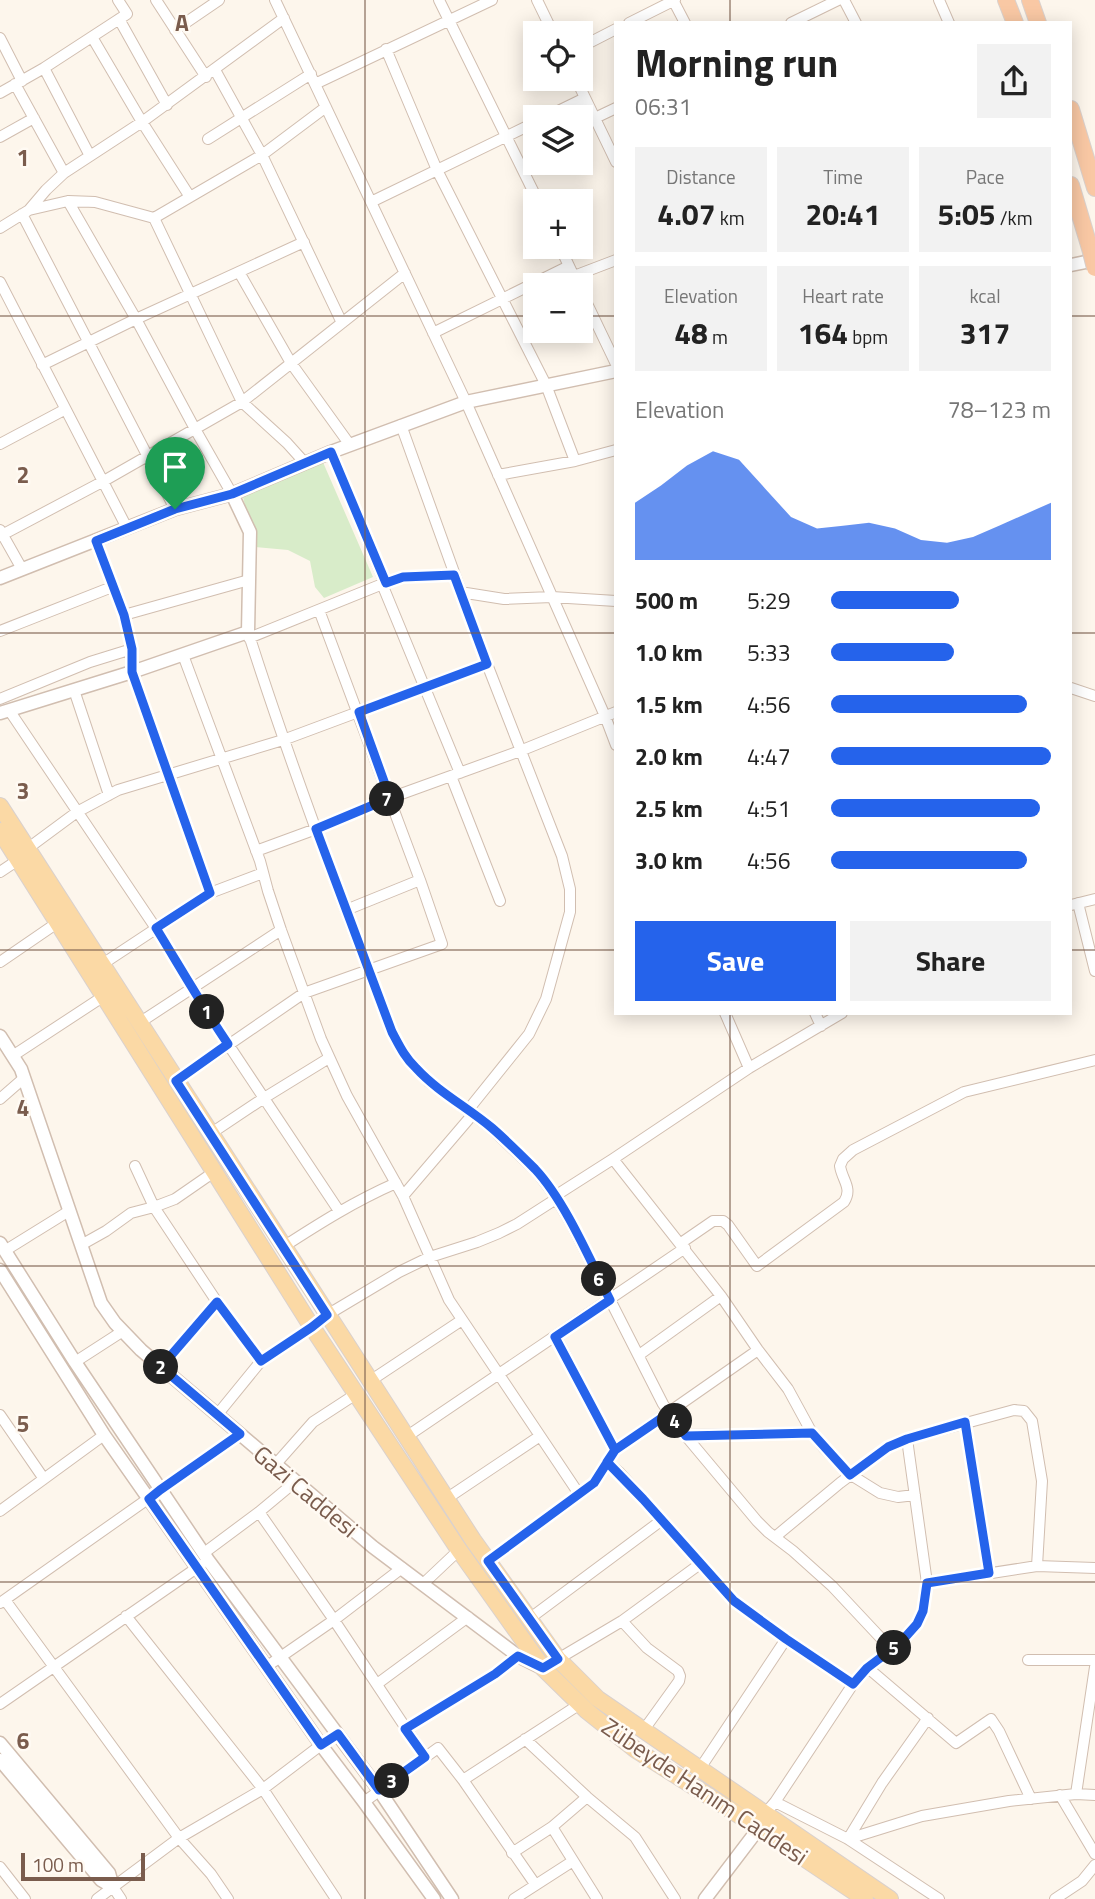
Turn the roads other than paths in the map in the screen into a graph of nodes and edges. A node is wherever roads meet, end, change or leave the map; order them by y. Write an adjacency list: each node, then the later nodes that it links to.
1 (118, 0): 15 (street)
2 (156, 0): 25 (street)
3 (219, 0): 25 (street)
4 (275, 0): 14 (street)
5 (439, 0): 16 (street)
6 (492, 0): 16 (street)
7 (537, 0): 17 (street)
8 (674, 0): 18 (street); 19 (street)
9 (838, 0): 20 (street)
10 (844, 0): 21 (street)
11 (939, 0): 22 (street)
12 (1006, 0): 23 (highway)
13 (1030, 0): 24 (highway)
14 (284, 18): 32 (street); 33 (street)
15 (119, 19): 27 (street); 38 (street)
16 (449, 20): 30 (street); 48 (street)
17 (547, 21)
18 (633, 21)
19 (684, 21)
20 (795, 21)
21 (855, 21)
22 (948, 21)
23 (1014, 21)
24 (1037, 21)
25 (175, 30): 32 (street)
26 (614, 30): 29 (street)
27 (92, 37): 31 (street); 46 (street)
28 (0, 38): 34 (street)
29 (593, 41)
30 (386, 49): 33 (street); 54 (street)
31 (44, 68): 34 (street); 52 (street)
32 (210, 73): 38 (street); 44 (street)
33 (313, 79): 40 (street); 44 (street)
34 (19, 82): 36 (street); 43 (street)
35 (582, 91): 37 (street)
36 (0, 93)
37 (585, 98): 39 (street); 45 (street)
38 (167, 105): 46 (street)
39 (571, 105)
40 (326, 107): 51 (street); 61 (street)
41 (614, 108): 45 (street)
42 (1072, 112): 57 (highway)
43 (34, 118): 49 (street); 55 (street)
44 (241, 118): 50 (street); 51 (street)
45 (595, 118): 53 (street)
46 (142, 122): 52 (street); 59 (street)
47 (523, 128): 48 (street)
48 (507, 136): 54 (street); 58 (street)
49 (0, 137)
50 (208, 139)
51 (262, 155): 59 (street); 65 (street)
52 (90, 156): 55 (street)
53 (614, 158)
54 (437, 170): 61 (street); 77 (street)
55 (64, 173): 62 (street)
56 (1072, 188): 67 (highway)
57 (1095, 188)
58 (532, 189)
59 (190, 197): 63 (street)
60 (68, 201): 62 (street); 63 (street); 79 (street)
61 (371, 202): 72 (street)
62 (25, 212): 64 (street); 82 (street)
63 (154, 218): 76 (street)
64 (0, 228)
65 (304, 242): 71 (street); 80 (street)
66 (566, 259): 69 (street)
67 (1094, 260): 70 (street)
68 (614, 261): 74 (street)
69 (569, 265): 73 (street); 77 (street)
70 (1072, 265)
71 (239, 272): 76 (street); 84 (street)
72 (405, 273): 80 (street); 81 (street)
73 (572, 273)
74 (591, 273)
75 (0, 282): 85 (street)
76 (190, 294): 79 (street); 89 (street)
77 (502, 298): 81 (street); 87 (street)
78 (593, 316): 83 (street)
79 (136, 318): 82 (street); 92 (street)
80 (342, 323): 84 (street)
81 (433, 333): 88 (street)
82 (88, 342): 85 (street); 97 (street)
83 (614, 360)
84 (291, 363): 89 (street); 94 (street)
85 (42, 365): 90 (street)
86 (614, 371): 87 (street)
87 (545, 385): 88 (street); 98 (street)
88 (466, 401): 91 (street); 100 (street)
89 (242, 402): 92 (street); 99 (street)
90 (64, 410): 93 (street); 101 (street)
91 (401, 425): 94 (street); 108 (street)
92 (195, 429): 97 (street); 102 (street)
93 (0, 443)
94 (350, 445): 96 (street)
95 (614, 451): 98 (street)
96 (331, 452): 99 (street); 111 (street)
97 (148, 456): 101 (street); 103 (street)
98 (575, 461): 100 (street)
99 (305, 463): 102 (street)
100 (498, 475): 114 (street)
101 (102, 482): 104 (street); 105 (street)
102 (232, 494): 103 (street); 110 (street)
103 (175, 509): 104 (street)
104 (127, 528): 106 (street)
105 (1, 533): 107 (street)
106 (96, 541): 107 (street); 112 (street)
107 (22, 569): 109 (street)
108 (454, 575): 111 (street); 113 (street)
109 (0, 578)
110 (249, 580): 117 (street); 119 (street)
111 (384, 583): 116 (street); 124 (street)
112 (112, 587): 117 (street); 118 (street)
113 (460, 592): 114 (street); 122 (street)
114 (552, 597): 115 (street); 132 (street)
115 (614, 601)
116 (319, 610): 119 (street); 130 (street)
117 (124, 615): 120 (street)
118 (0, 631)
119 (249, 635): 121 (street); 133 (street)
120 (132, 649): 123 (street); 128 (street)
121 (183, 654): 123 (street); 136 (street)
122 (487, 664): 124 (street); 135 (street)
123 (132, 672): 126 (street); 138 (street)
124 (424, 688): 130 (street); 137 (street)
125 (1072, 688): 127 (street)
126 (74, 690): 129 (street); 139 (street)
127 (1095, 696)
128 (0, 699)
129 (5, 711): 142 (street)
130 (359, 712): 133 (street); 140 (street)
131 (614, 713): 132 (street)
132 (605, 716): 134 (street); 135 (street)
133 (283, 740): 136 (street); 143 (street)
134 (614, 740)
135 (520, 751): 137 (street); 180 (street)
136 (222, 760): 138 (street); 145 (street)
137 (456, 774): 140 (street); 152 (street)
138 (169, 775): 139 (street); 150 (street)
139 (109, 795): 142 (street)
140 (390, 798): 143 (street); 149 (street)
141 (0, 806): 146 (main road)
142 (77, 813): 146 (street); 156 (street)
143 (316, 829): 145 (street); 154 (street)
144 (0, 831): 146 (main road, Zübeyde Hanım Caddesi)
145 (256, 851): 148 (street)
146 (22, 855): 147 (street); 155 (main road, Zübeyde Hanım Caddesi); 159 (main road)
147 (0, 872)
148 (263, 873): 150 (street); 157 (street)
149 (420, 880): 154 (street); 160 (street)
150 (210, 893): 156 (street)
151 (1095, 899): 153 (street)
152 (500, 901)
153 (1074, 904): 161 (street)
154 (346, 910): 160 (street)
155 (57, 923): 158 (street); 164 (main road, Zübeyde Hanım Caddesi)
156 (156, 928): 159 (street); 162 (street)
157 (281, 930): 162 (street); 163 (street)
158 (0, 962)
159 (101, 965): 168 (main road)
160 (368, 970): 163 (street); 180 (street)
161 (1095, 971)
162 (192, 987): 168 (street); 171 (street)
163 (304, 993): 171 (street); 173 (street)
164 (104, 996): 172 (street); 184 (main road, Zübeyde Hanım Caddesi)
165 (726, 1015): 175 (street)
166 (816, 1015): 169 (street)
167 (839, 1015): 169 (street)
168 (139, 1023): 177 (main road)
169 (821, 1026): 175 (street)
170 (0, 1036): 172 (street, Gazi Caddesi)
171 (228, 1044): 177 (street); 178 (street)
172 (14, 1055): 176 (street, Gazi Caddesi)
173 (329, 1058): 178 (street); 185 (street)
174 (1095, 1059): 192 (street)
175 (749, 1068): 182 (street)
176 (24, 1078): 179 (street); 189 (street, Gazi Caddesi)
177 (176, 1081): 181 (main road)
178 (264, 1098): 181 (street); 190 (street)
179 (0, 1099)
180 (470, 1112): 186 (street); 187 (street)
181 (210, 1134): 194 (main road)
182 (613, 1159): 187 (street); 192 (street)
183 (135, 1166): 188 (street)
184 (214, 1172): 188 (street); 202 (main road, Zübeyde Hanım Caddesi)
185 (396, 1183): 186 (street); 190 (street)
186 (402, 1196): 195 (street)
187 (556, 1198): 195 (street); 198 (street)
188 (154, 1207): 191 (street); 199 (street)
189 (69, 1210): 191 (street, Gazi Caddesi); 193 (street)
190 (339, 1211): 194 (street)
191 (81, 1245): 203 (street, Gazi Caddesi)
192 (683, 1245): 197 (street); 198 (street)
193 (3, 1247): 208 (street)
194 (283, 1247): 200 (main road)
195 (429, 1257): 200 (street); 201 (street)
196 (0, 1270): 219 (street)
197 (721, 1296): 205 (street); 206 (street)
198 (610, 1300): 204 (street); 206 (street)
199 (217, 1302): 207 (street); 209 (street)
200 (327, 1315): 202 (street); 211 (main road)
201 (462, 1320): 210 (street); 211 (street)
202 (312, 1327): 207 (street); 212 (main road, Zübeyde Hanım Caddesi)
203 (123, 1331): 208 (street); 209 (street, Gazi Caddesi)
204 (555, 1337): 210 (street); 224 (street)
205 (758, 1350): 213 (street); 217 (street)
206 (639, 1356): 213 (street)
207 (261, 1361): 215 (street)
208 (75, 1362): 230 (street)
209 (161, 1367): 215 (street, Gazi Caddesi)
210 (499, 1375): 220 (street); 222 (street)
211 (370, 1381): 222 (main road)
212 (356, 1394): 226 (street); 239 (main road, Zübeyde Hanım Caddesi)
213 (669, 1413): 221 (street); 224 (street)
214 (0, 1415): 228 (street)
215 (217, 1415): 218 (street, Gazi Caddesi)
216 (965, 1422): 223 (street); 243 (street); 247 (street)
217 (812, 1433): 221 (street); 227 (street)
218 (240, 1434): 226 (street, Gazi Caddesi); 230 (street)
219 (104, 1435): 228 (street); 233 (street)
220 (540, 1436): 231 (street); 234 (street)
221 (686, 1436): 238 (street)
222 (406, 1437): 234 (main road)
223 (907, 1439): 227 (street); 232 (street)
224 (615, 1450): 225 (street)
225 (607, 1462): 231 (street); 237 (street)
226 (275, 1465): 229 (street, Gazi Caddesi)
227 (850, 1475): 232 (street); 238 (street)
228 (44, 1479): 235 (street)
229 (295, 1482): 236 (street); 246 (street, Gazi Caddesi)
230 (160, 1490): 233 (street); 240 (street)
231 (579, 1494): 241 (street)
232 (915, 1495): 248 (street)
233 (149, 1499): 245 (street); 250 (street)
234 (446, 1499): 241 (main road)
235 (0, 1511)
236 (259, 1512): 240 (street); 254 (street)
237 (662, 1520): 242 (street); 253 (street)
238 (775, 1537): 257 (street)
239 (459, 1550): 249 (street); 266 (main road, Zübeyde Hanım Caddesi)
240 (206, 1556): 245 (street); 259 (street)
241 (488, 1561): 253 (main road)
242 (700, 1564): 255 (street); 256 (street)
243 (1037, 1566): 244 (street); 247 (street)
244 (1095, 1567)
245 (196, 1568): 251 (street); 264 (street)
246 (402, 1568): 249 (street, Gazi Caddesi); 254 (street)
247 (989, 1573): 248 (street)
248 (927, 1583): 257 (street)
249 (423, 1584): 252 (street, Gazi Caddesi)
250 (2, 1602): 263 (street)
251 (126, 1616): 263 (street); 283 (street)
252 (468, 1617): 258 (street, Gazi Caddesi); 268 (street)
253 (529, 1619): 260 (main road)
254 (334, 1620): 259 (street); 268 (street)
255 (622, 1620): 260 (street); 274 (street)
256 (786, 1639): 269 (street); 281 (street)
257 (892, 1650): 267 (street)
258 (518, 1656): 266 (street, Gazi Caddesi); 273 (street)
259 (280, 1657): 264 (street); 275 (street)
260 (558, 1659): 266 (street); 274 (main road)
261 (1028, 1660): 262 (street)
262 (1095, 1660)
263 (53, 1666): 270 (street); 293 (street)
264 (266, 1667): 278 (street)
265 (1095, 1667): 285 (street)
266 (543, 1668): 271 (main road, Zübeyde Hanım Caddesi)
267 (867, 1668): 269 (street); 272 (street)
268 (377, 1684): 273 (street)
269 (853, 1684): 291 (street)
270 (0, 1704)
271 (580, 1704): 276 (street); 291 (main road, Zübeyde Hanım Caddesi)
272 (928, 1718): 289 (street); 294 (street)
273 (405, 1729): 279 (street)
274 (643, 1731): 281 (main road)
275 (338, 1734): 278 (street); 284 (street)
276 (525, 1739): 282 (street); 288 (street)
277 (0, 1742): 301 (street)
278 (321, 1745): 283 (street); 290 (street)
279 (425, 1757): 282 (street); 284 (street)
280 (0, 1760): 301 (street)
281 (699, 1770): 291 (main road)
282 (463, 1780): 295 (street)
283 (263, 1788): 293 (street); 306 (street)
284 (379, 1790): 290 (street); 308 (street)
285 (1076, 1794): 286 (street); 287 (street)
286 (1060, 1795): 289 (street); 296 (street)
287 (1095, 1795)
288 (587, 1797): 292 (street); 311 (street)
289 (1031, 1799): 294 (street)
290 (365, 1802): 307 (street)
291 (766, 1815): 294 (street); 312 (street); 313 (main road, Zübeyde Hanım Caddesi); 314 (main road)
292 (552, 1827): 295 (street); 297 (street)
293 (179, 1838): 301 (street); 305 (street)
294 (848, 1839): 315 (street)
295 (512, 1853): 300 (street)
296 (1095, 1854)
297 (573, 1861): 300 (street); 310 (street)
298 (1095, 1865): 316 (street)
299 (0, 1867): 302 (street)
300 (535, 1884): 309 (street)
301 (113, 1887): 303 (street); 304 (street)
302 (25, 1899)
303 (97, 1899)
304 (121, 1899)
305 (228, 1899)
306 (336, 1899)
307 (434, 1899)
308 (452, 1899)
309 (514, 1899)
310 (597, 1899)
311 (675, 1899)
312 (706, 1899)
313 (865, 1899)
314 (890, 1899)
315 (940, 1899)
316 (1055, 1899)

